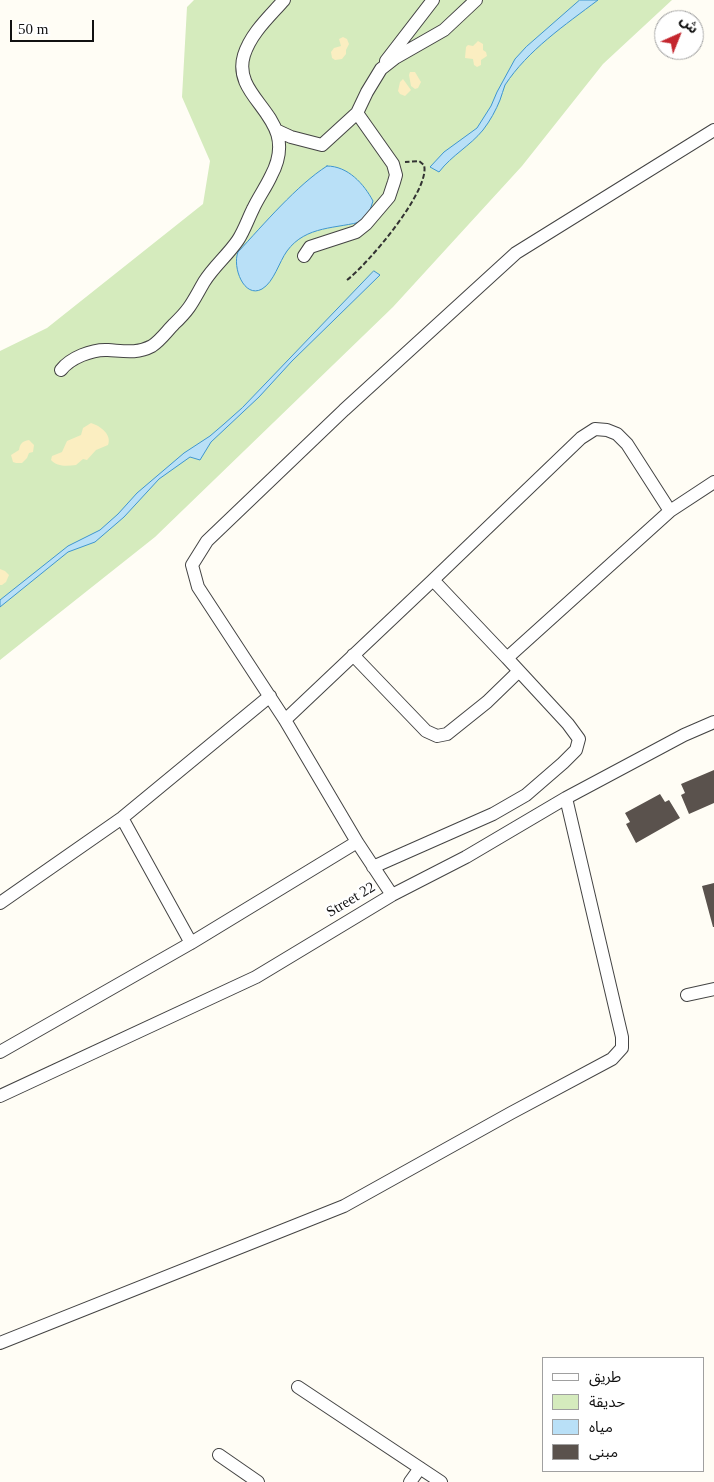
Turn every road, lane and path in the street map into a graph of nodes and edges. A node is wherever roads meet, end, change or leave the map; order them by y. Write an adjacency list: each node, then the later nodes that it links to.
1 (284, 0): 7 (street)
2 (433, 0): 4 (street)
3 (476, 0): 4 (street)
4 (381, 69): 5 (street)
5 (357, 113): 7 (street); 8 (street)
6 (714, 130): 18 (street)
7 (278, 131): 11 (street)
8 (393, 164): 9 (street); 10 (path)
9 (304, 256)
10 (347, 280)
11 (60, 370)
12 (714, 482): 13 (street)
13 (670, 511): 14 (street); 16 (street)
14 (433, 580): 15 (street); 16 (street)
15 (353, 655): 17 (street); 19 (street)
16 (507, 658): 17 (street)
17 (519, 671): 24 (street)
18 (270, 696): 19 (street); 22 (street)
19 (285, 720): 23 (street)
20 (714, 722): 21 (street, Street 22)
21 (566, 798): 25 (street, Street 22); 32 (street)
22 (122, 818): 26 (street); 27 (street)
23 (357, 842): 24 (street); 27 (street)
24 (373, 868): 25 (street)
25 (392, 895): 31 (street, Street 22)
26 (0, 903)
27 (191, 943): 30 (street)
28 (714, 988): 29 (street)
29 (687, 996)
30 (0, 1052)
31 (0, 1096)
32 (0, 1343)
33 (298, 1387): 35 (street)
34 (219, 1455): 36 (street)
35 (420, 1468): 37 (street); 38 (street)
36 (258, 1482)
37 (410, 1482)
38 (441, 1482)

